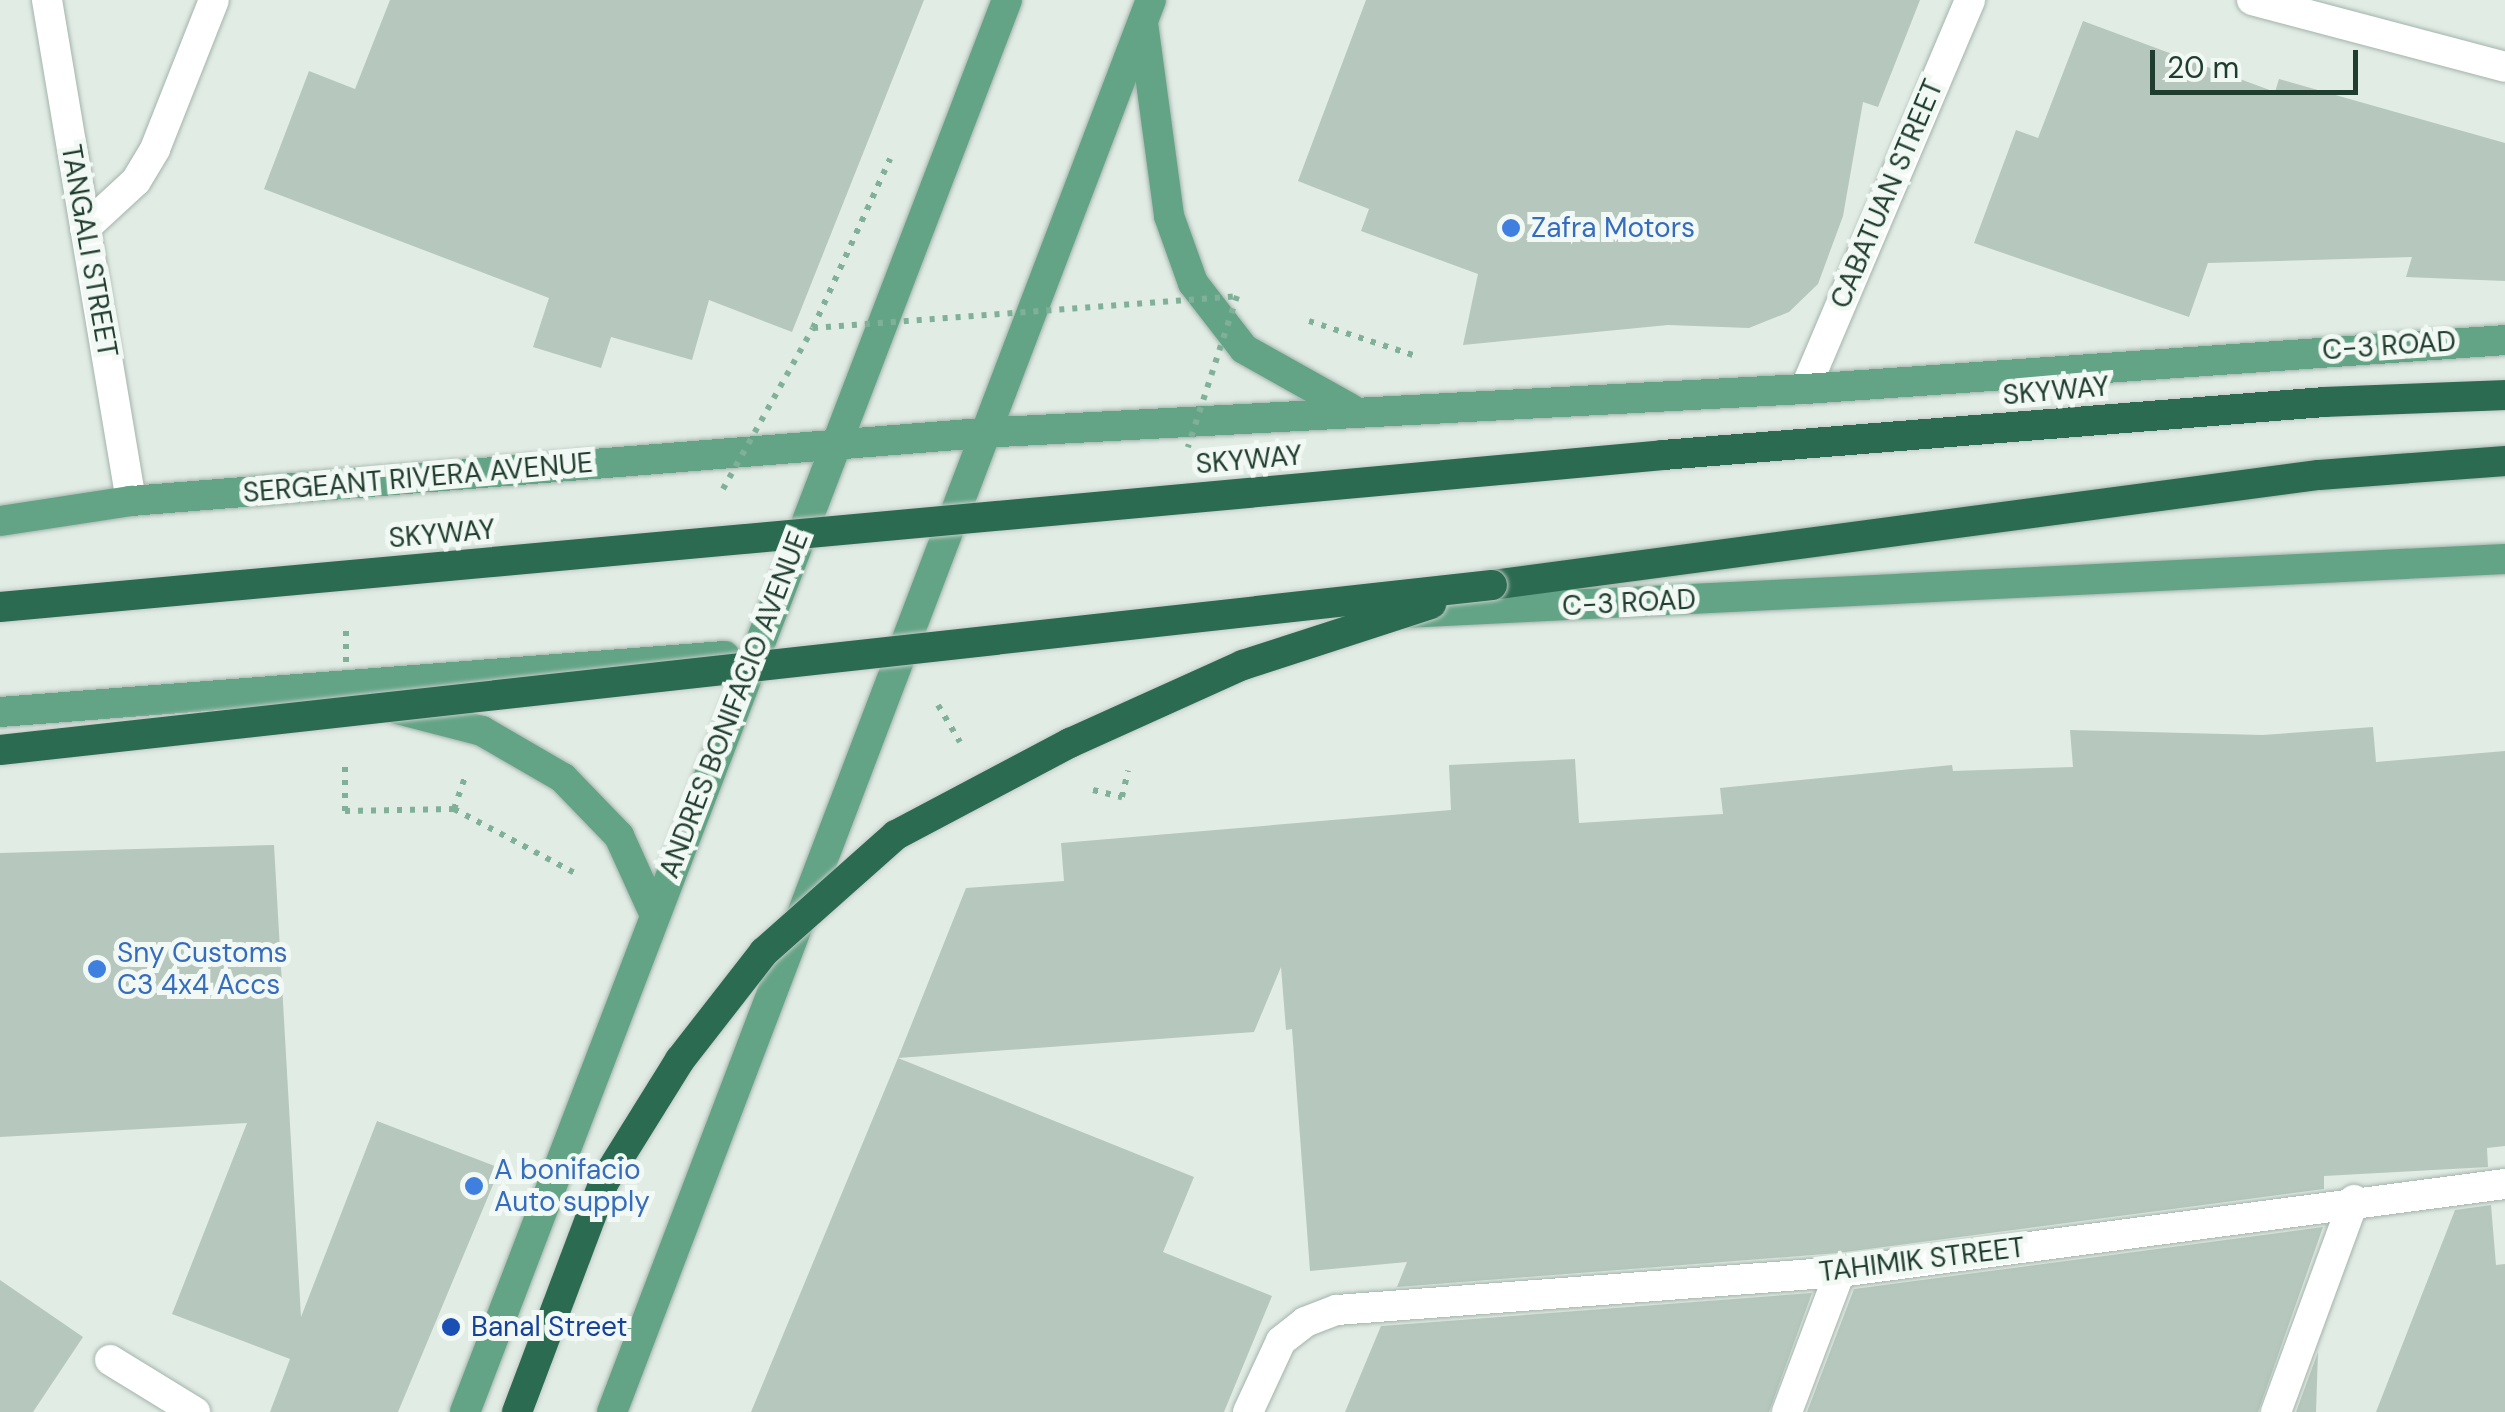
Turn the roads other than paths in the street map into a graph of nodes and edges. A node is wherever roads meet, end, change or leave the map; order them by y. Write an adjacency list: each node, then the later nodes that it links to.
1 (47, 0): 8 (street, TANGALI STREET)
2 (214, 0): 8 (street)
3 (1007, 0): 14 (main road, ANDRES BONIFACIO AVENUE)
4 (1970, 0): 10 (street, CABATUAN STREET)
5 (2252, 0): 7 (street)
6 (1146, 11): 12 (main road); 13 (main road)
7 (2505, 66)
8 (85, 228): 16 (street, TANGALI STREET)
9 (2505, 340): 10 (main road, C-3 ROAD)
10 (1805, 389): 12 (main road, C-3 ROAD)
11 (2505, 394): 20 (highway, SKYWAY, bridge)
12 (1352, 409): 13 (main road, C-3 ROAD)
13 (981, 432): 14 (main road, C-3 ROAD); 21 (main road)
14 (836, 444): 16 (main road, SERGEANT RIVERA AVENUE); 22 (main road, ANDRES BONIFACIO AVENUE)
15 (2505, 461): 19 (highway)
16 (132, 501): 17 (main road, SERGEANT RIVERA AVENUE)
17 (0, 520)
18 (2505, 559): 21 (main road, C-3 ROAD)
19 (1492, 585): 25 (highway, bridge); 33 (highway, bridge)
20 (0, 607)
21 (901, 644): 22 (main road, C-3 ROAD); 34 (main road)
22 (754, 654): 23 (main road); 26 (main road, ANDRES BONIFACIO AVENUE)
23 (230, 692): 24 (main road); 26 (main road)
24 (0, 712)
25 (0, 750)
26 (653, 912): 32 (main road, ANDRES BONIFACIO AVENUE)
27 (2505, 1184): 28 (street, TAHIMIK STREET)
28 (2354, 1200): 29 (street, TAHIMIK STREET); 37 (street)
29 (1840, 1272): 35 (street, TAHIMIK STREET); 36 (street)
30 (110, 1360): 31 (street)
31 (196, 1412)
32 (465, 1412)
33 (517, 1412)
34 (612, 1412)
35 (1248, 1412)
36 (1787, 1412)
37 (2276, 1412)

